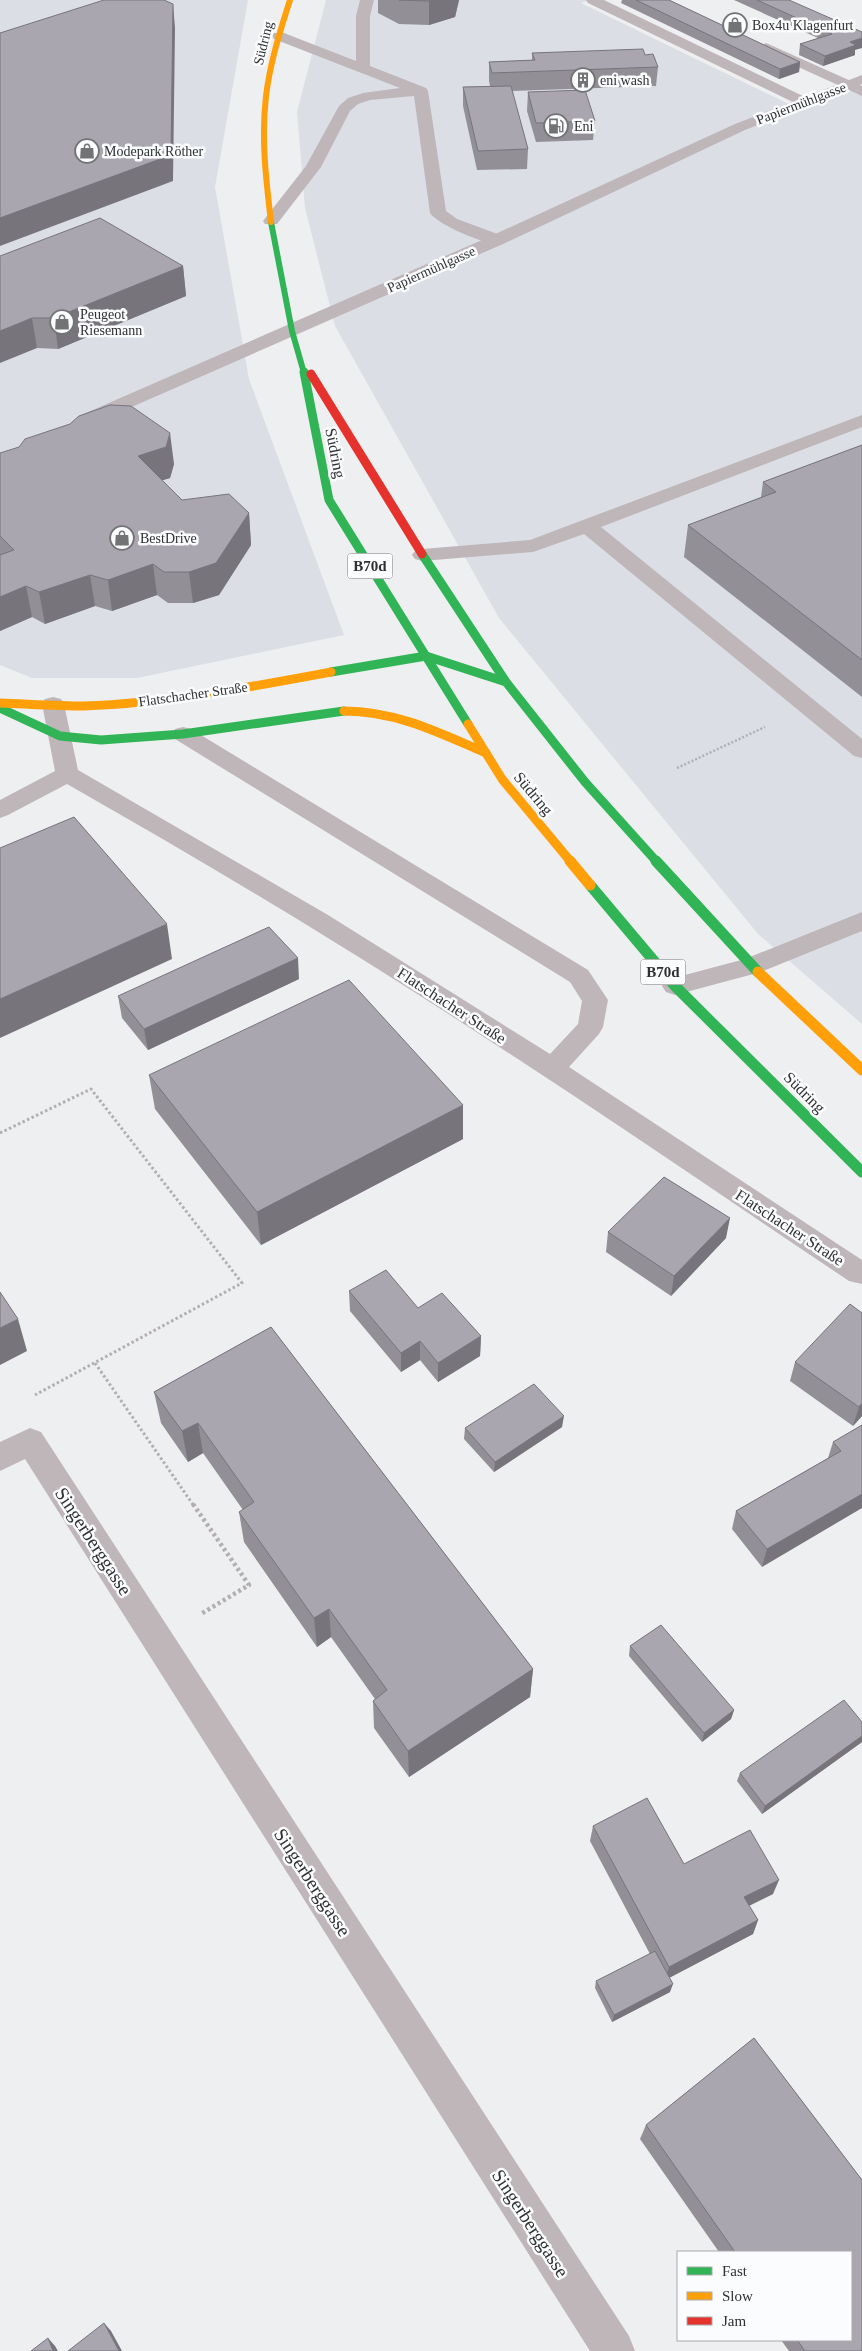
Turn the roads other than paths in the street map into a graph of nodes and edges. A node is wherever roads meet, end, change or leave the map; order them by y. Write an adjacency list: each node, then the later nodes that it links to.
1 (290, 0): 4 (main road, Südring / B70d)
2 (367, 0): 6 (street)
3 (594, 0): 11 (street)
4 (279, 36): 6 (street); 12 (main road, Südring / B70d)
5 (752, 40): 8 (street)
6 (363, 69): 9 (street)
7 (862, 79): 8 (street, Papiermühlgasse)
8 (847, 85): 10 (street); 11 (street, Papiermühlgasse)
9 (421, 92): 12 (street); 13 (street)
10 (862, 92)
11 (804, 102): 13 (street, Papiermühlgasse)
12 (270, 221): 14 (main road, Südring / B70d)
13 (497, 240): 14 (street, Papiermühlgasse)
14 (292, 331): 15 (main road, Südring / B70d); 17 (street, Papiermühlgasse)
15 (302, 360): 19 (main road, Südring / B70d); 20 (main road, Südring / B70d)
16 (862, 421): 18 (street)
17 (73, 426)
18 (587, 526): 19 (street); 27 (street)
19 (422, 555): 21 (main road, Südring / B70d)
20 (426, 656): 21 (main road, Flatschacher Straße); 23 (main road, Flatschacher Straße); 28 (main road, Südring / B70d)
21 (506, 682): 32 (main road, Südring / B70d)
22 (0, 703): 23 (main road, Flatschacher Straße)
23 (53, 704): 26 (street)
24 (0, 708): 26 (main road)
25 (183, 734): 26 (main road); 28 (main road); 34 (street)
26 (60, 736): 29 (street)
27 (862, 751)
28 (486, 753): 33 (main road, Südring / B70d)
29 (67, 774): 30 (street); 34 (street, Flatschacher Straße)
30 (0, 810)
31 (862, 922): 32 (street)
32 (752, 966): 33 (street); 35 (main road, Südring / B70d)
33 (675, 986): 36 (main road, Südring / B70d)
34 (552, 1069): 37 (street, Flatschacher Straße)
35 (862, 1070)
36 (862, 1172)
37 (859, 1272)
38 (0, 1458): 39 (street, Singerberggasse)
39 (614, 2351)

